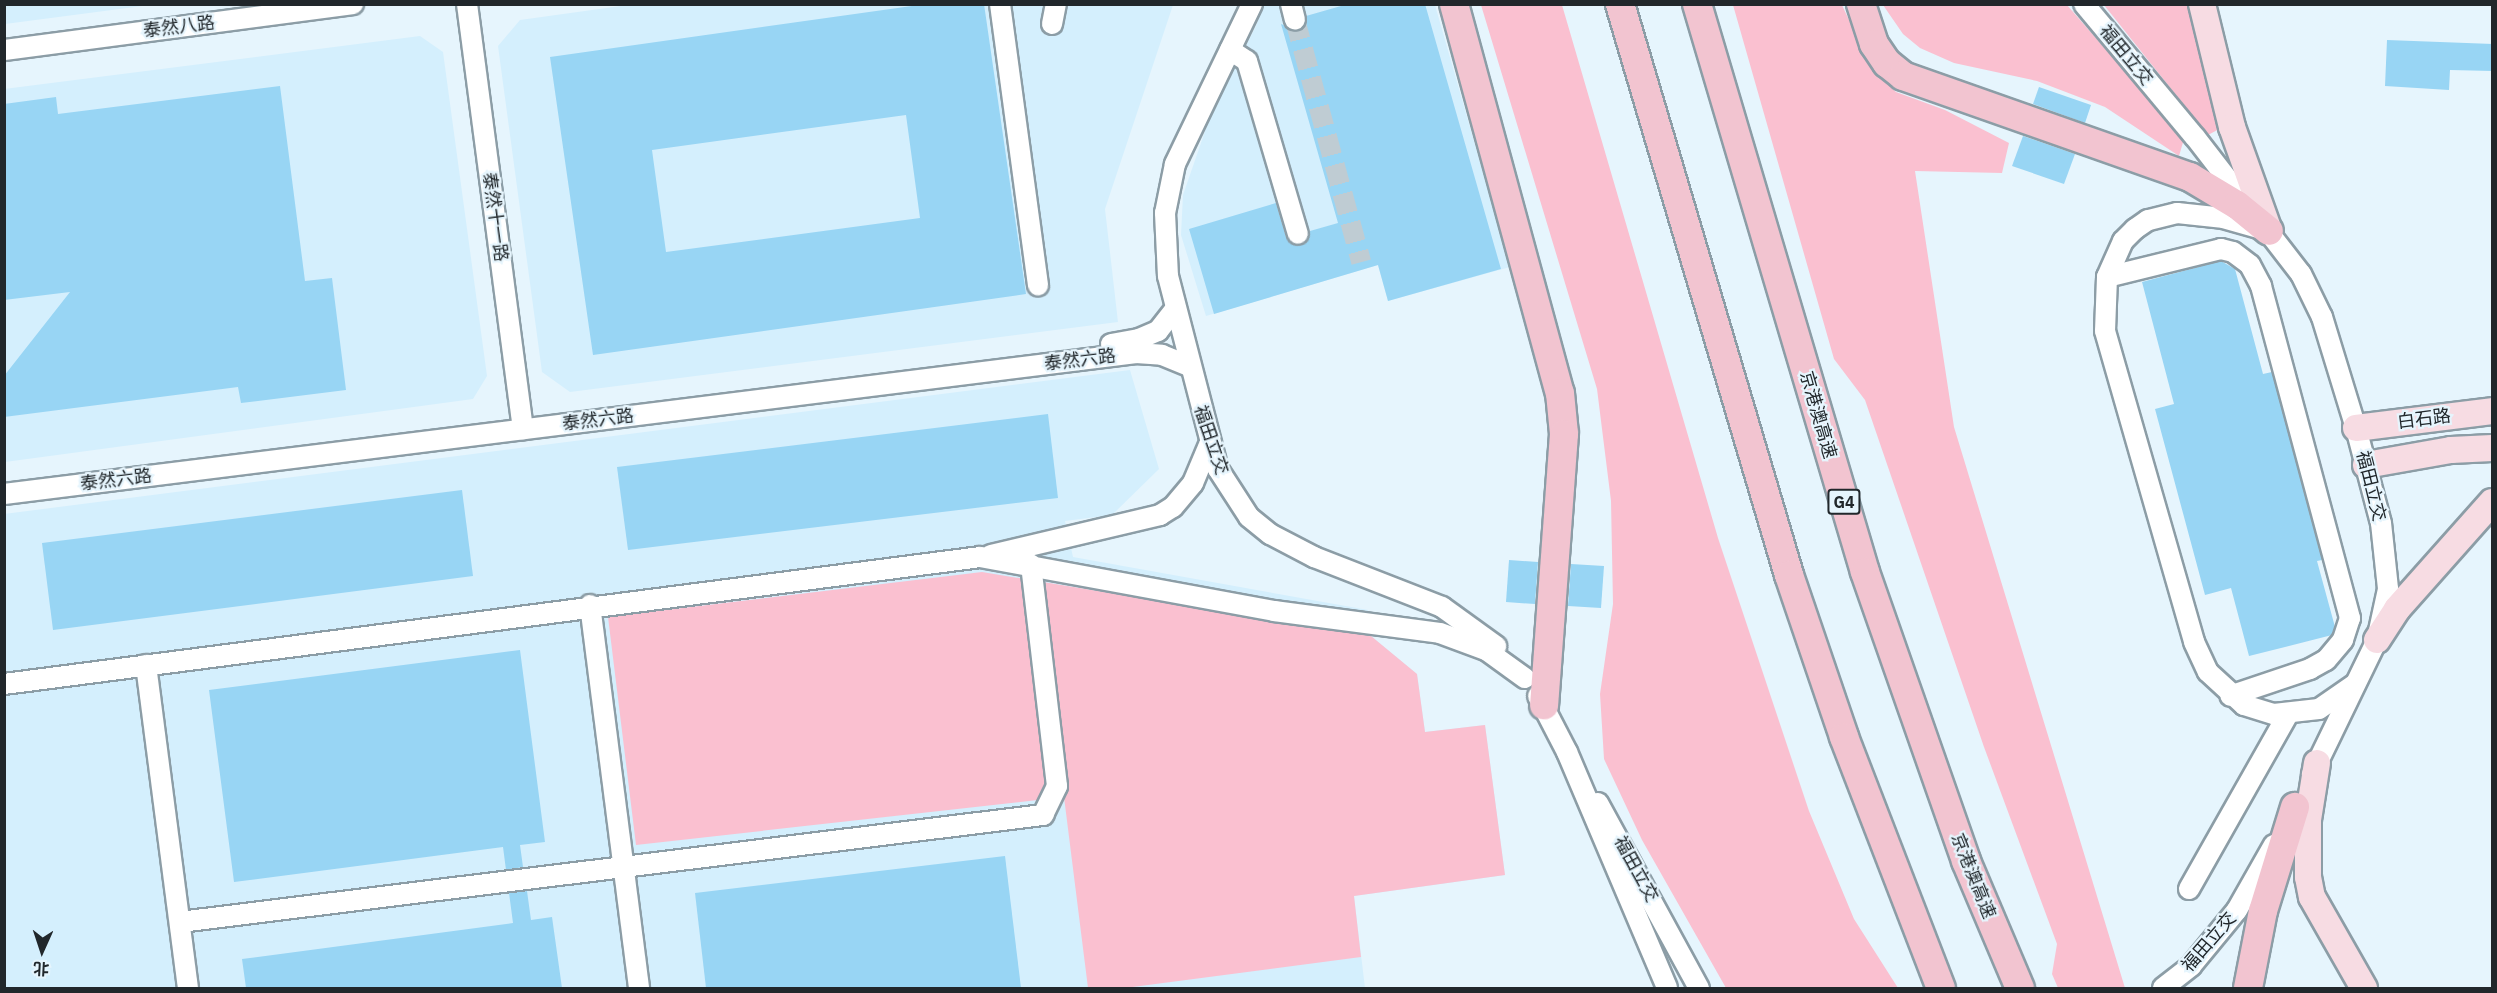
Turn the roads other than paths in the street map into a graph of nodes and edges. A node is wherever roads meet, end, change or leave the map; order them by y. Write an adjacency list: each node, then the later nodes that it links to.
1 (353, 4): 13 (street, 泰然八路)
2 (467, 4): 22 (street, 泰然十一路)
3 (1000, 4): 18 (street)
4 (1056, 4): 12 (street)
5 (1454, 4): 39 (highway)
6 (1620, 4): 51 (highway)
7 (1697, 4): 52 (highway, 京港澳高速 / G4)
8 (1861, 4): 15 (highway)
9 (2084, 4): 15 (street, 福田立交)
10 (2202, 4): 15 (main road)
11 (1246, 8): 14 (street, 福田立交)
12 (1052, 24)
13 (4, 50)
14 (1230, 50): 16 (street); 19 (street, 福田立交)
15 (2269, 231): 17 (street); 23 (street, 福田立交)
16 (1298, 234)
17 (2107, 277): 38 (street); 38 (street)
18 (1038, 285)
19 (1176, 308): 20 (street, 福田立交); 22 (street, 泰然六路)
20 (1189, 366): 22 (street, 泰然六路); 24 (street, 福田立交)
21 (2493, 411): 23 (main road, 白石路)
22 (522, 423): 27 (street, 泰然六路); 28 (street, 泰然六路)
23 (2356, 428): 26 (street, 福田立交)
24 (1209, 445): 30 (street); 35 (street, 福田立交)
25 (2493, 448): 26 (main road, 白石路)
26 (2366, 465): 33 (street, 福田立交)
27 (4, 482)
28 (4, 494)
29 (2493, 501): 33 (main road)
30 (980, 557): 31 (street); 32 (street)
31 (1031, 565): 35 (street); 44 (street)
32 (590, 605): 34 (street); 44 (street)
33 (2377, 640): 36 (street, 福田立交)
34 (146, 665): 37 (street); 46 (street)
35 (1525, 678): 39 (street, 福田立交)
36 (2360, 679): 40 (street); 42 (street, 福田立交)
37 (4, 684)
38 (2230, 696): 40 (street)
39 (1544, 705): 41 (street, 福田立交)
40 (2288, 714): 45 (street)
41 (1567, 752): 49 (street, 福田立交); 50 (street, 福田立交)
42 (2318, 763): 43 (street, 福田立交); 55 (main road)
43 (2295, 807): 53 (street, 福田立交); 54 (highway)
44 (624, 867): 46 (street); 48 (street)
45 (2189, 889)
46 (180, 922): 47 (street)
47 (188, 988)
48 (639, 988)
49 (1667, 988)
50 (1699, 988)
51 (1941, 988)
52 (2020, 988)
53 (2163, 988)
54 (2248, 988)
55 (2364, 988)

